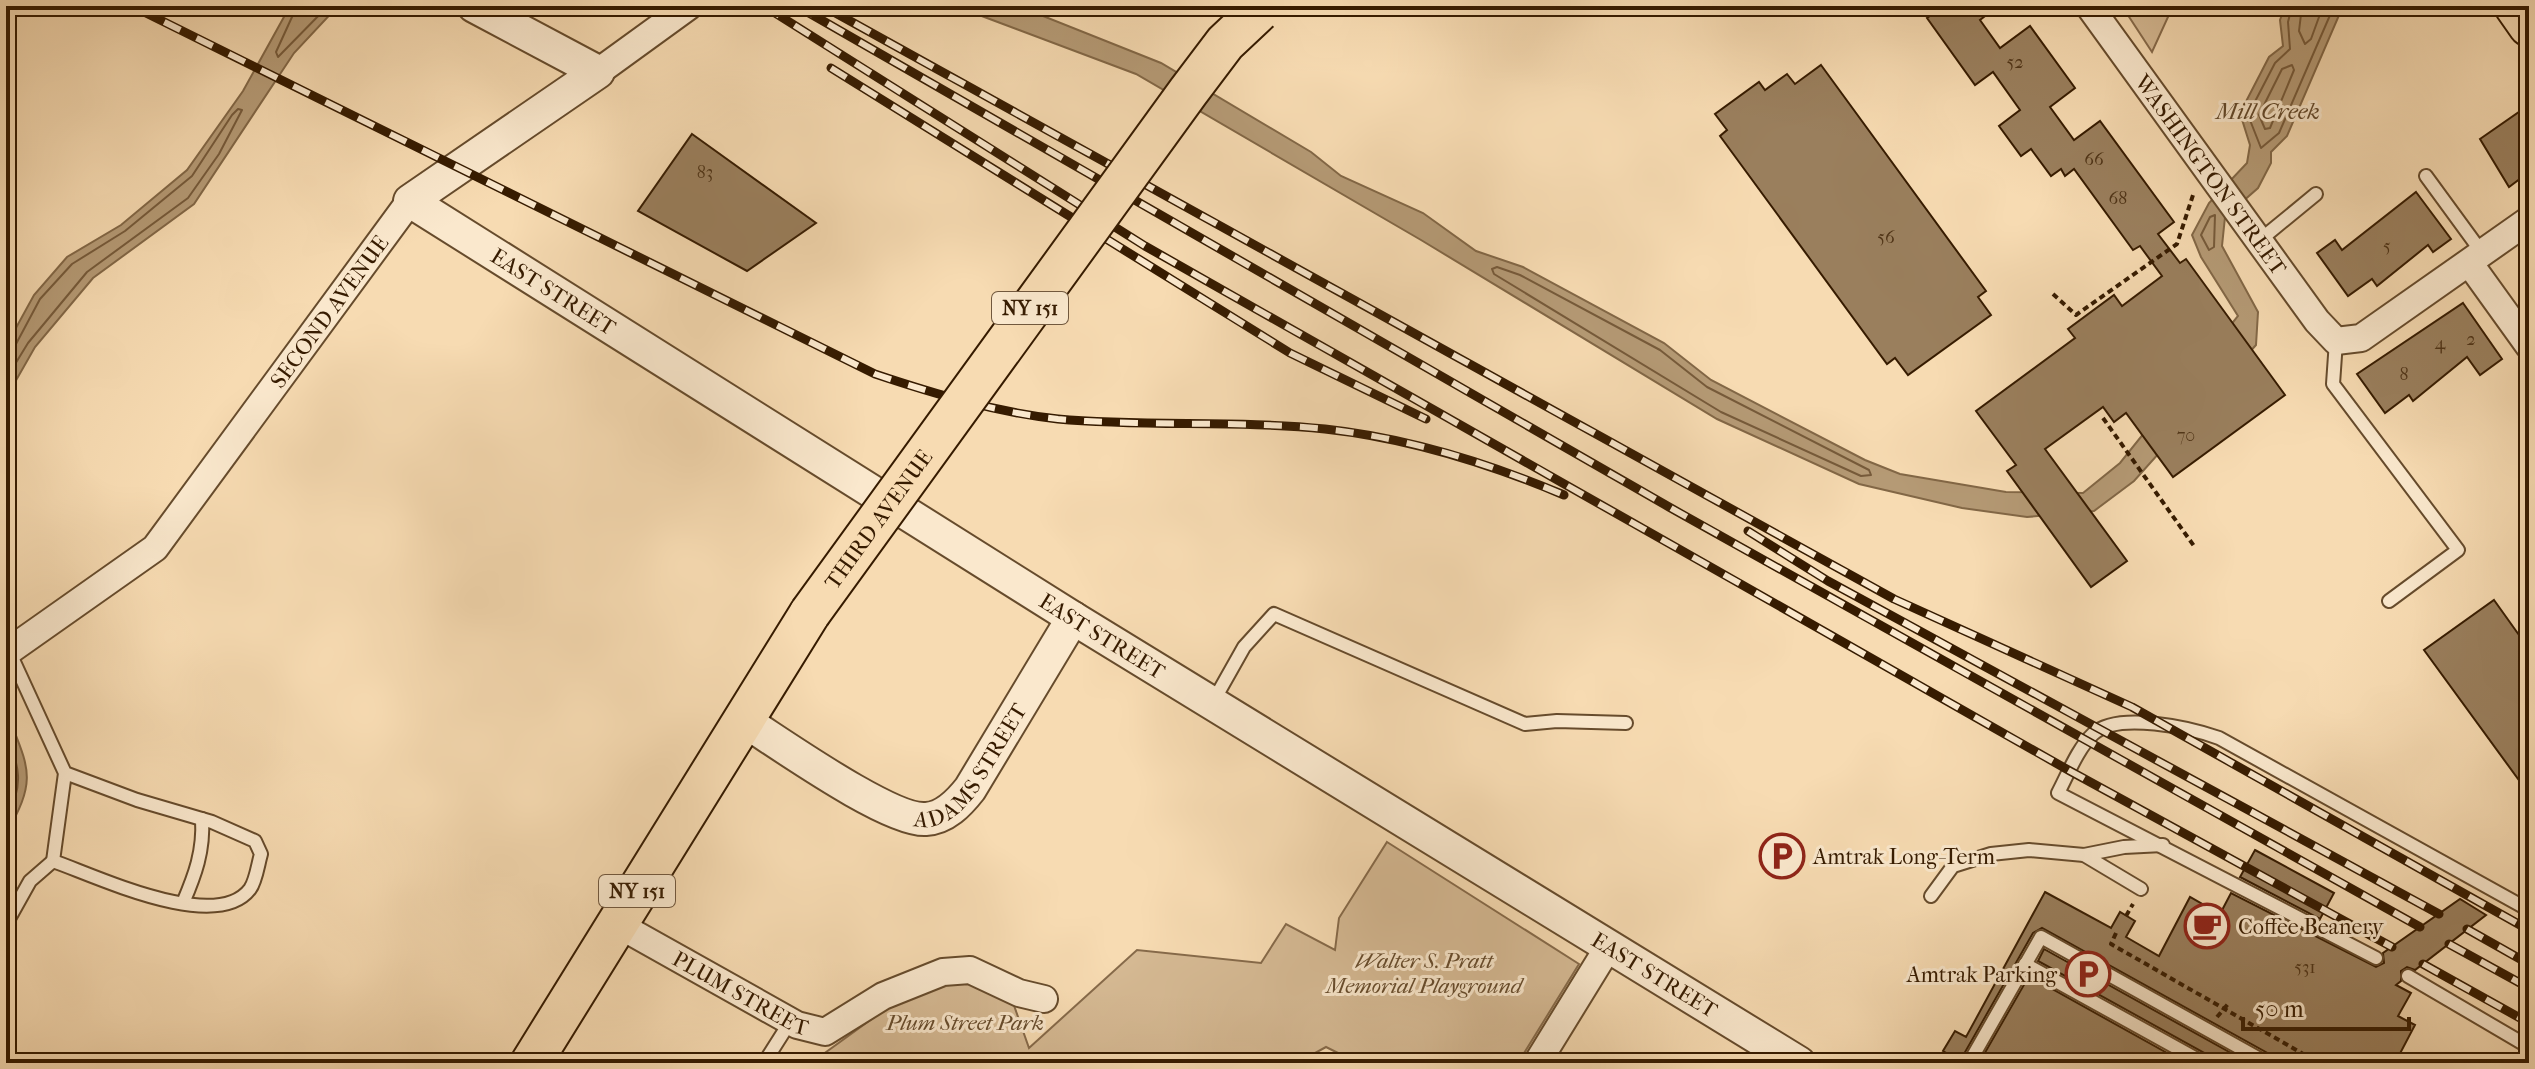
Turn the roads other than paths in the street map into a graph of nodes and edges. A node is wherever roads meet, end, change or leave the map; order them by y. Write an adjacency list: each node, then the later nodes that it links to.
1 (474, 6): 7 (street)
2 (689, 6): 7 (street, SECOND AVENUE)
3 (2089, 6): 12 (street, WASHINGTON STREET)
4 (2515, 6): 6 (main road)
5 (1262, 8): 20 (main road, THIRD AVENUE / NY 151, bridge)
6 (2529, 26)
7 (598, 72): 10 (street, SECOND AVENUE)
8 (2426, 176): 13 (lane)
9 (2316, 194): 12 (lane)
10 (410, 201): 17 (street, EAST STREET); 18 (street, SECOND AVENUE)
11 (2529, 220): 13 (street)
12 (2260, 240): 14 (street, WASHINGTON STREET)
13 (2477, 259): 14 (street); 15 (street)
14 (2336, 341): 16 (lane)
15 (2529, 346)
16 (2389, 601)
17 (1073, 618): 19 (street, EAST STREET); 20 (street, ADAMS STREET)
18 (8, 652): 22 (lane)
19 (1213, 702): 21 (lane); 33 (street, EAST STREET)
20 (743, 720): 32 (main road, THIRD AVENUE / NY 151)
21 (1626, 723)
22 (65, 773): 23 (lane); 26 (lane)
23 (202, 819): 29 (lane); 29 (lane)
24 (2166, 845): 25 (lane); 30 (lane); 34 (lane)
25 (2084, 855): 27 (lane); 28 (lane)
26 (53, 861): 29 (lane); 31 (lane)
27 (2141, 889)
28 (1931, 896)
29 (183, 903)
30 (2529, 910)
31 (6, 924)
32 (617, 924): 38 (street, PLUM STREET); 41 (main road, THIRD AVENUE / NY 151)
33 (1609, 946): 43 (street); 44 (street, EAST STREET)
34 (2376, 958)
35 (2025, 964): 40 (lane); 45 (lane); 46 (lane)
36 (2408, 976): 39 (lane)
37 (1044, 999): 38 (street, PLUM STREET)
38 (790, 1022): 42 (lane)
39 (2529, 1047)
40 (1974, 1060)
41 (531, 1063)
42 (764, 1063)
43 (1537, 1063)
44 (1799, 1063)
45 (2204, 1063)
46 (2267, 1063)

